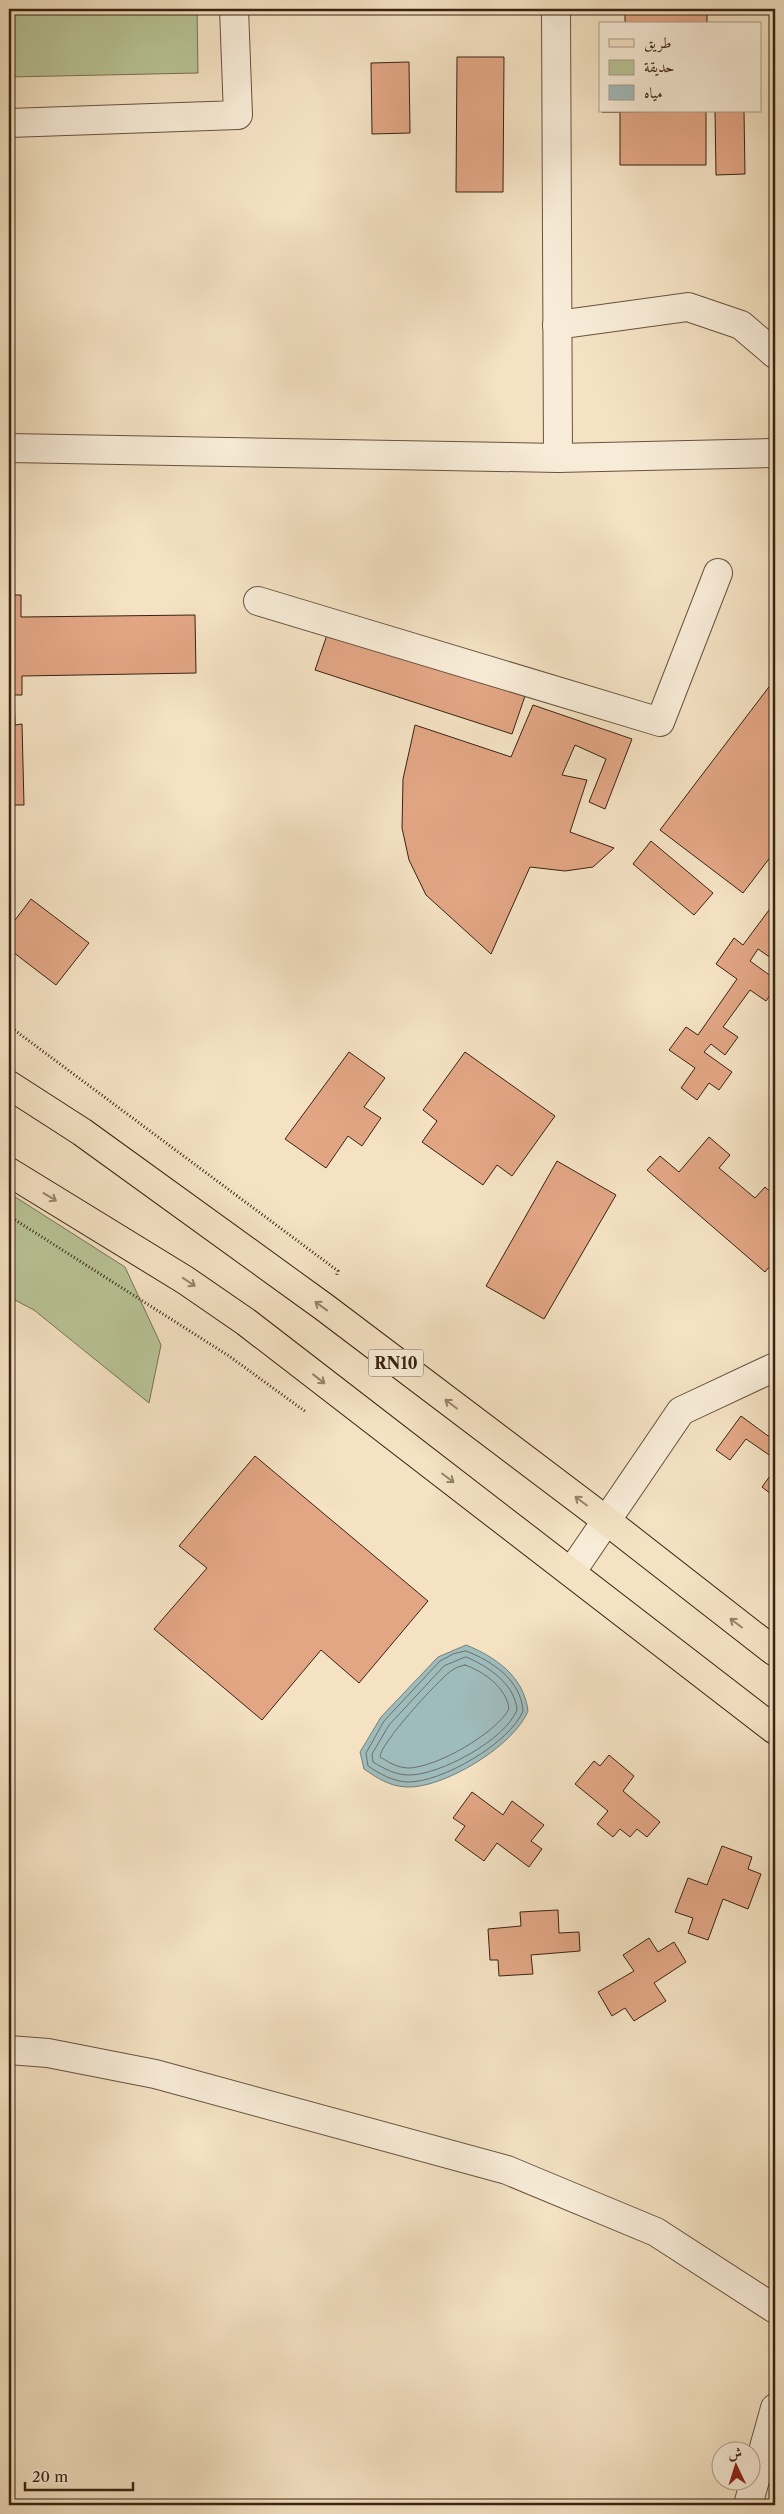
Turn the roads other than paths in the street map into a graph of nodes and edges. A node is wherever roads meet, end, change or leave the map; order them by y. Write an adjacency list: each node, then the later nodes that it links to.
1 (234, 9): 3 (street)
2 (556, 9): 4 (street)
3 (9, 124)
4 (557, 325): 5 (street); 8 (street)
5 (775, 354)
6 (9, 448): 8 (street)
7 (775, 453): 8 (street)
8 (558, 458)
9 (718, 573): 10 (street)
10 (258, 601)
11 (9, 1085): 14 (main road, RN10, one-way to 11)
12 (9, 1172): 15 (main road, one-way to 15)
13 (775, 1366): 14 (street)
14 (607, 1521): 15 (street); 16 (main road, RN10, one-way to 14)
15 (572, 1572): 17 (main road)
16 (775, 1652)
17 (775, 1730)
18 (9, 2050): 19 (street)
19 (775, 2309)
20 (775, 2408): 21 (street)
21 (748, 2505)

